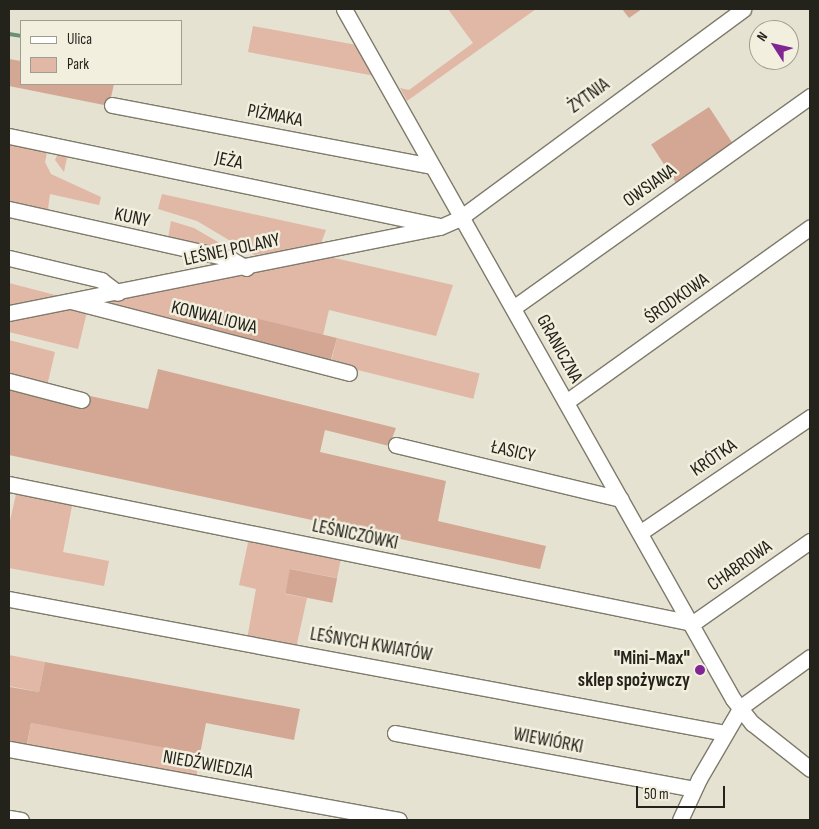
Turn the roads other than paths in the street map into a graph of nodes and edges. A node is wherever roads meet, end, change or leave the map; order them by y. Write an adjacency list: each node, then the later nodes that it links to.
1 (344, 9): 6 (street, GRANICZNA)
2 (743, 9): 8 (street, ŻYTNIA)
3 (810, 96): 15 (street, OWSIANA)
4 (112, 104): 6 (street, PIŻMAKA)
5 (9, 136): 9 (street, JEŻA)
6 (431, 166): 8 (street, GRANICZNA)
7 (9, 209): 12 (street, KUNY)
8 (460, 218): 9 (street, LEŚNEJ POLANY); 15 (street, GRANICZNA)
9 (440, 227): 12 (street, LEŚNEJ POLANY)
10 (810, 227): 20 (street, ŚRODKOWA)
11 (9, 258): 13 (street)
12 (246, 268): 13 (street, LEŚNEJ POLANY)
13 (118, 293): 14 (street, LEŚNEJ POLANY)
14 (70, 301): 16 (street, LEŚNEJ POLANY); 17 (street, KONWALIOWA)
15 (513, 308): 20 (street, GRANICZNA)
16 (9, 313)
17 (349, 373)
18 (9, 381): 19 (street)
19 (82, 400)
20 (566, 402): 24 (street, GRANICZNA)
21 (810, 417): 25 (street, KRÓTKA)
22 (396, 445): 24 (street, ŁASICY)
23 (9, 484): 28 (street, LEŚNICZÓWKI)
24 (622, 499): 25 (street, GRANICZNA)
25 (641, 532): 28 (street, GRANICZNA)
26 (810, 541): 28 (street, CHABROWA)
27 (9, 599): 32 (street, LEŚNYCH KWIATÓW)
28 (693, 623): 30 (street, GRANICZNA)
29 (810, 657): 30 (street)
30 (741, 707): 32 (street); 34 (street, GRANICZNA)
31 (396, 733): 35 (street, WIEWIÓRKI)
32 (725, 733): 35 (street)
33 (9, 749): 38 (street, NIEDŹWIEDZIA)
34 (810, 769)
35 (694, 789): 39 (street)
36 (9, 818): 37 (street)
37 (21, 820)
38 (399, 820)
39 (680, 820)

